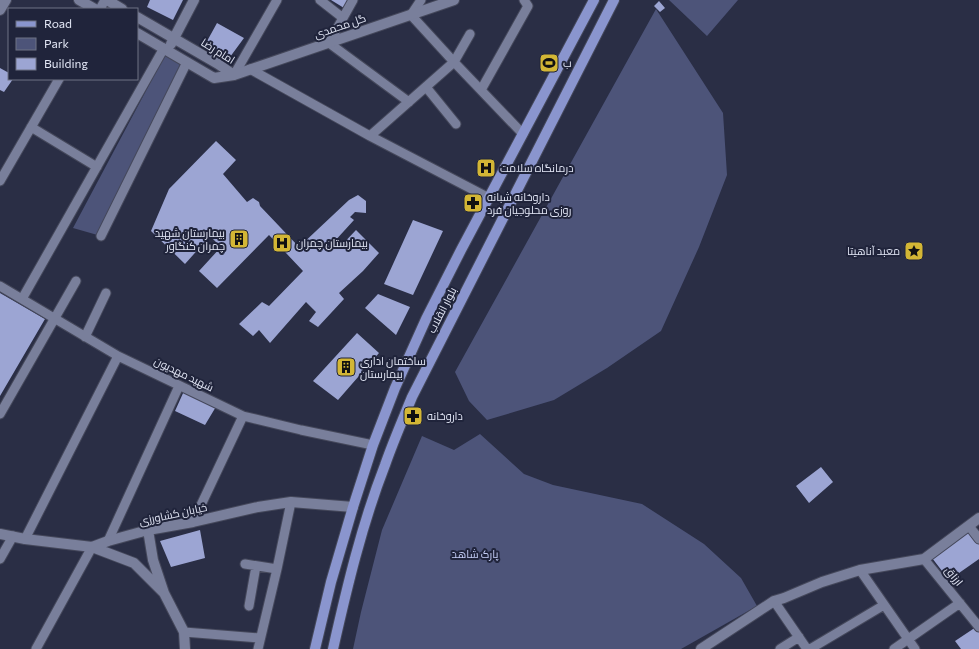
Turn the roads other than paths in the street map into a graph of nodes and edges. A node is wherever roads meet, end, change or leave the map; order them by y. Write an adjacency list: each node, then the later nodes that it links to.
1 (6, 0): 15 (street)
2 (79, 0): 13 (street)
3 (106, 0): 14 (street)
4 (194, 0): 21 (street)
5 (277, 0): 27 (street)
6 (320, 0): 18 (street)
7 (353, 0): 18 (street)
8 (421, 0): 16 (street)
9 (454, 0): 16 (street, گل محمدی)
10 (524, 0): 30 (street)
11 (594, 0): 34 (main road, بلوار انقلاب)
12 (614, 0): 83 (main road, بلوار انقلاب)
13 (93, 8)
14 (120, 8)
15 (0, 10)
16 (411, 14): 22 (street, گل محمدی); 25 (street)
17 (138, 18): 21 (street, امام رضا)
18 (343, 18): 22 (street)
19 (138, 34): 23 (street, امام رضا)
20 (470, 34): 25 (street)
21 (174, 39): 23 (street); 27 (street, امام رضا)
22 (329, 43): 26 (street, گل محمدی); 31 (street)
23 (166, 50): 24 (street, امام رضا); 36 (street)
24 (187, 62): 27 (street, امام رضا); 39 (street)
25 (454, 62): 29 (street); 30 (street)
26 (250, 70): 27 (street, گل محمدی); 35 (street)
27 (234, 75)
28 (58, 80): 33 (street)
29 (426, 87): 31 (street); 32 (street)
30 (481, 90): 34 (street)
31 (409, 102): 35 (street)
32 (456, 124)
33 (31, 127): 36 (street); 37 (street)
34 (523, 134): 38 (main road, بلوار انقلاب)
35 (370, 136): 38 (street)
36 (97, 166): 43 (street)
37 (0, 181)
38 (489, 198): 50 (main road, بلوار انقلاب)
39 (101, 236)
40 (76, 281): 44 (street)
41 (0, 286): 43 (street, شهید مهدیون)
42 (106, 293): 45 (street)
43 (22, 299): 44 (street, شهید مهدیون)
44 (54, 319): 45 (street, شهید مهدیون); 48 (street)
45 (85, 337): 46 (street, شهید مهدیون)
46 (118, 356): 47 (street, شهید مهدیون); 59 (street)
47 (179, 386): 49 (street, شهید مهدیون); 61 (street)
48 (0, 413)
49 (243, 416): 50 (street, شهید مهدیون); 54 (street)
50 (373, 445): 52 (main road, بلوار انقلاب)
51 (291, 502): 52 (street, خیابان کشاورزی); 54 (street, خیابان کشاورزی); 67 (street)
52 (353, 507): 82 (main road, بلوار انقلاب)
53 (979, 518): 55 (street)
54 (193, 522): 56 (street, خیابان کشاورزی)
55 (969, 526): 60 (street); 64 (street)
56 (148, 530): 61 (street, خیابان کشاورزی); 69 (street)
57 (0, 534): 58 (street, خیابان کشاورزی)
58 (13, 536): 59 (street, خیابان کشاورزی); 63 (street)
59 (25, 539): 62 (street, خیابان کشاورزی)
60 (979, 539)
61 (108, 541): 62 (street, خیابان کشاورزی)
62 (92, 547): 69 (street); 79 (street)
63 (0, 559)
64 (924, 559): 68 (street); 71 (street, ارزاق)
65 (245, 564): 66 (street)
66 (256, 566): 67 (street); 73 (street)
67 (277, 569): 77 (street)
68 (860, 570): 70 (street); 72 (street)
69 (164, 593): 75 (street)
70 (774, 601): 76 (street); 84 (street)
71 (960, 603): 74 (street, ارزاق); 78 (street)
72 (884, 605): 78 (street); 86 (street)
73 (249, 606)
74 (979, 627)
75 (184, 632): 77 (street); 80 (street)
76 (799, 637): 85 (street); 86 (street)
77 (260, 638): 81 (street)
78 (908, 639): 87 (street); 88 (street)
79 (36, 649)
80 (185, 649)
81 (258, 649)
82 (315, 649)
83 (334, 649)
84 (701, 649)
85 (780, 649)
86 (809, 649)
87 (894, 649)
88 (915, 649)

